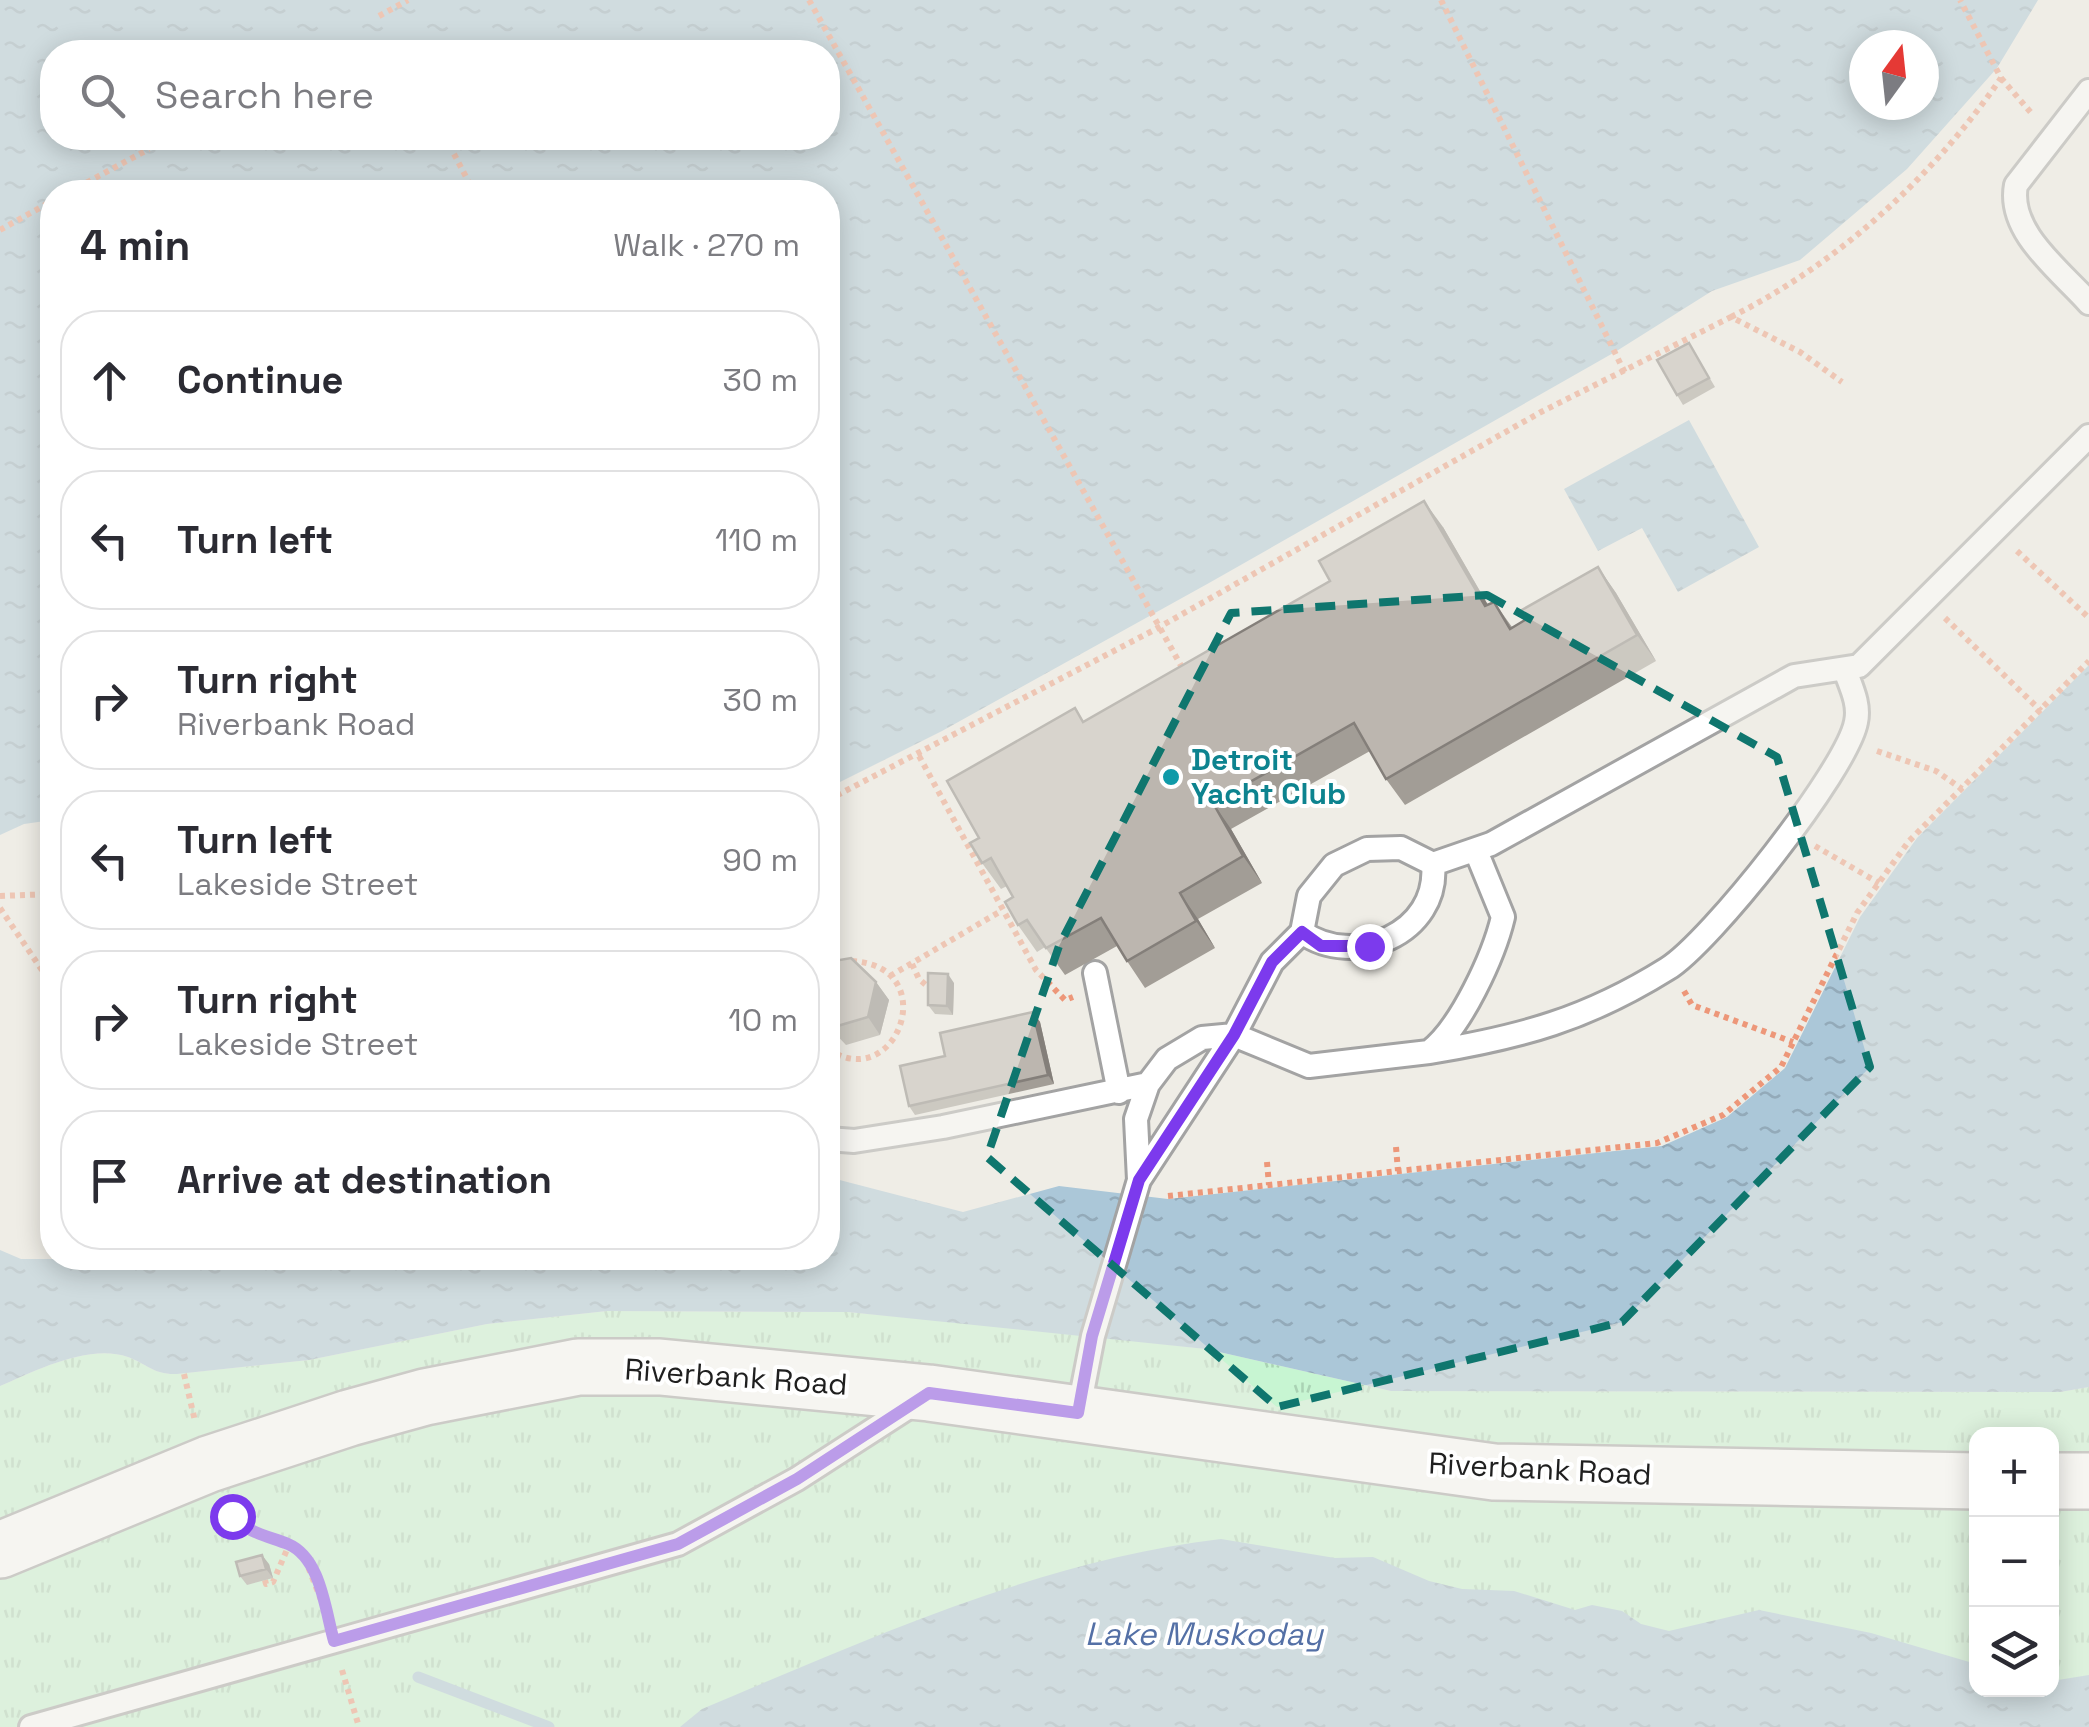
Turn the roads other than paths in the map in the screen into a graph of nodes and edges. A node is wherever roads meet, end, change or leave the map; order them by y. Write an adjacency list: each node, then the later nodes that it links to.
1 (2089, 91): 2 (lane)
2 (2089, 304)
3 (2089, 436): 4 (lane)
4 (1845, 670): 5 (lane); 10 (lane)
5 (1476, 851): 6 (lane); 10 (lane)
6 (1433, 864): 7 (lane); 7 (lane)
7 (1302, 932): 9 (lane)
8 (1096, 980): 12 (lane)
9 (1234, 1035): 10 (lane); 11 (lane); 14 (lane)
10 (1429, 1052)
11 (1148, 1084): 12 (lane); 14 (lane)
12 (1119, 1092): 13 (lane)
13 (840, 1140)
14 (1139, 1180): 16 (lane)
15 (929, 1393): 16 (street, Riverbank Road); 20 (street, Riverbank Road); 21 (lane)
16 (1078, 1413): 17 (street, Riverbank Road)
17 (1969, 1480)
18 (2059, 1481): 19 (street)
19 (2089, 1481)
20 (0, 1550)
21 (32, 1727)

